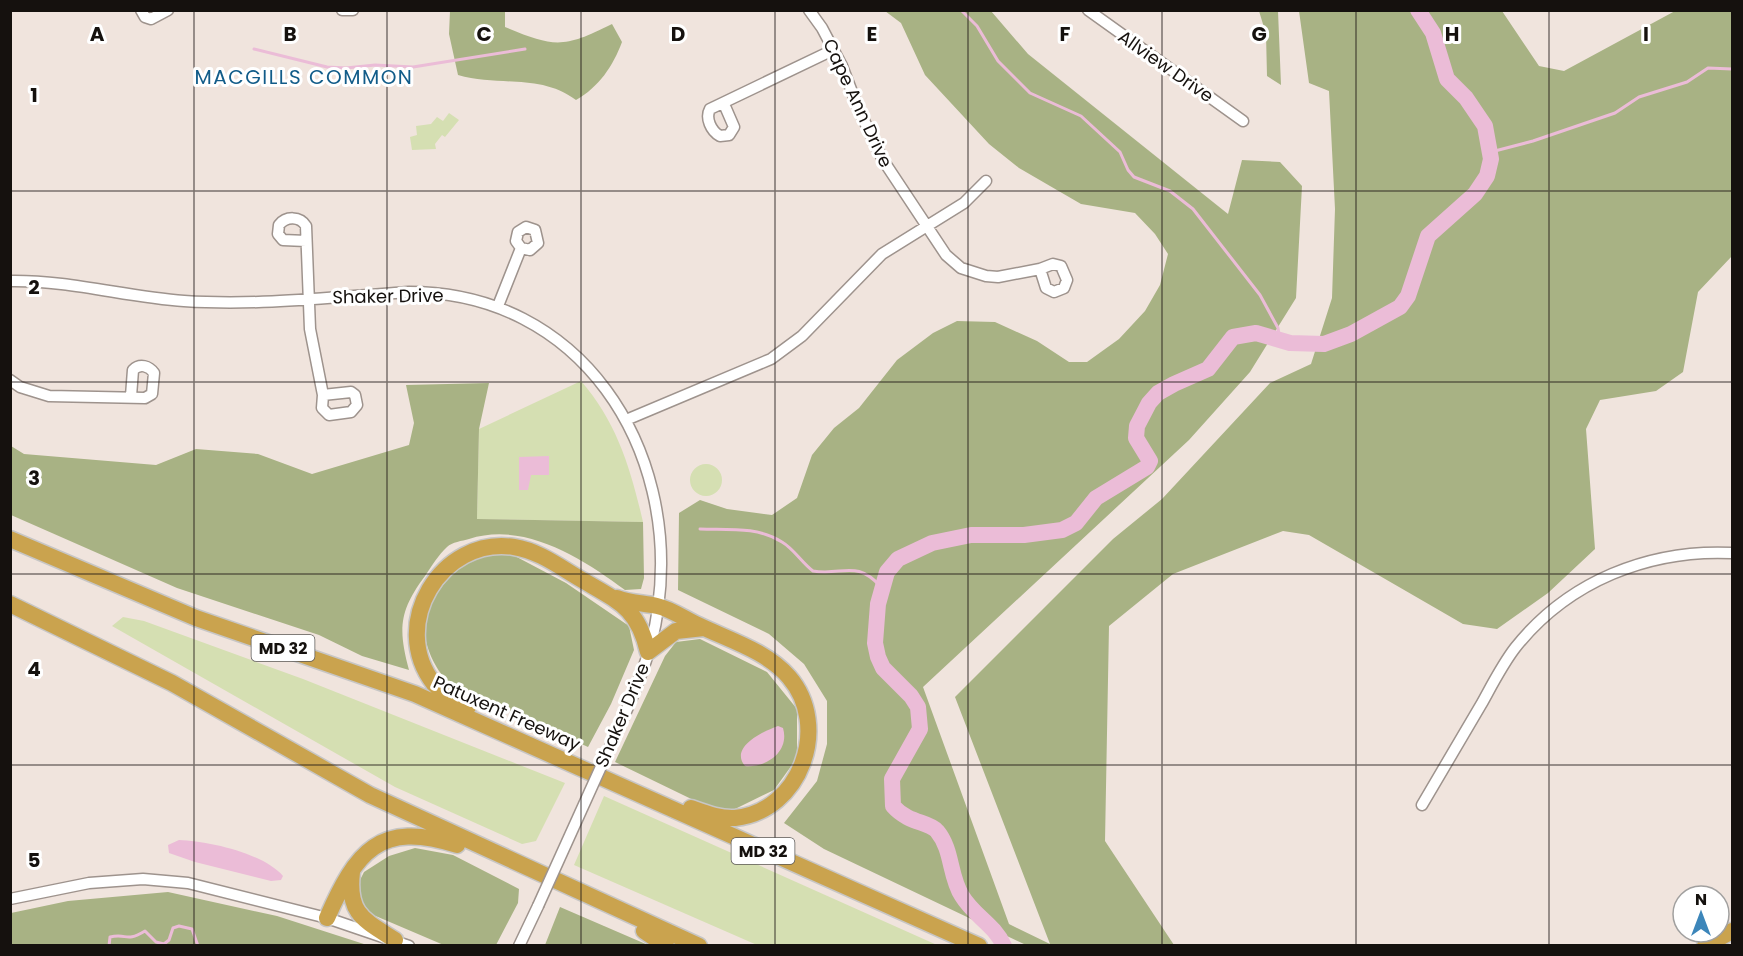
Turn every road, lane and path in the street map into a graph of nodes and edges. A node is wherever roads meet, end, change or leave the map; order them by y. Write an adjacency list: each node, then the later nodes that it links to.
1 (141, 10): 2 (street)
2 (168, 10)
3 (342, 10): 4 (street)
4 (353, 10)
5 (809, 10): 7 (street, Cape Ann Drive)
6 (1091, 11): 9 (street, Allview Drive)
7 (833, 50): 8 (street); 11 (street, Cape Ann Drive)
8 (724, 104)
9 (1244, 121)
10 (986, 182): 11 (street)
11 (926, 227): 14 (street, Cape Ann Drive); 21 (street)
12 (306, 241): 16 (street)
13 (521, 248): 17 (street)
14 (1040, 269)
15 (10, 281): 16 (street, Shaker Drive)
16 (308, 299): 17 (street, Shaker Drive); 19 (street)
17 (498, 306): 21 (street, Shaker Drive)
18 (10, 380): 20 (street)
19 (322, 395)
20 (131, 396)
21 (626, 420): 26 (street, Shaker Drive)
22 (10, 538): 29 (highway, Patuxent Freeway / MD 32)
23 (1732, 553): 31 (street)
24 (602, 592): 26 (highway); 28 (highway); 29 (highway)
25 (10, 604): 33 (highway)
26 (659, 606): 27 (highway); 28 (street, Shaker Drive)
27 (704, 628): 28 (highway); 30 (highway)
28 (648, 652): 39 (street, Shaker Drive, bridge)
29 (555, 756): 30 (highway, Patuxent Freeway / MD 32)
30 (602, 777): 42 (highway, Patuxent Freeway / MD 32)
31 (1422, 805)
32 (352, 867): 33 (highway); 36 (highway); 38 (highway)
33 (525, 867): 35 (highway)
34 (10, 899): 36 (street)
35 (596, 899): 40 (highway); 41 (highway)
36 (327, 918): 38 (street)
37 (1732, 932): 43 (highway)
38 (402, 943)
39 (519, 945)
40 (666, 945)
41 (699, 945)
42 (979, 945)
43 (1705, 945)

